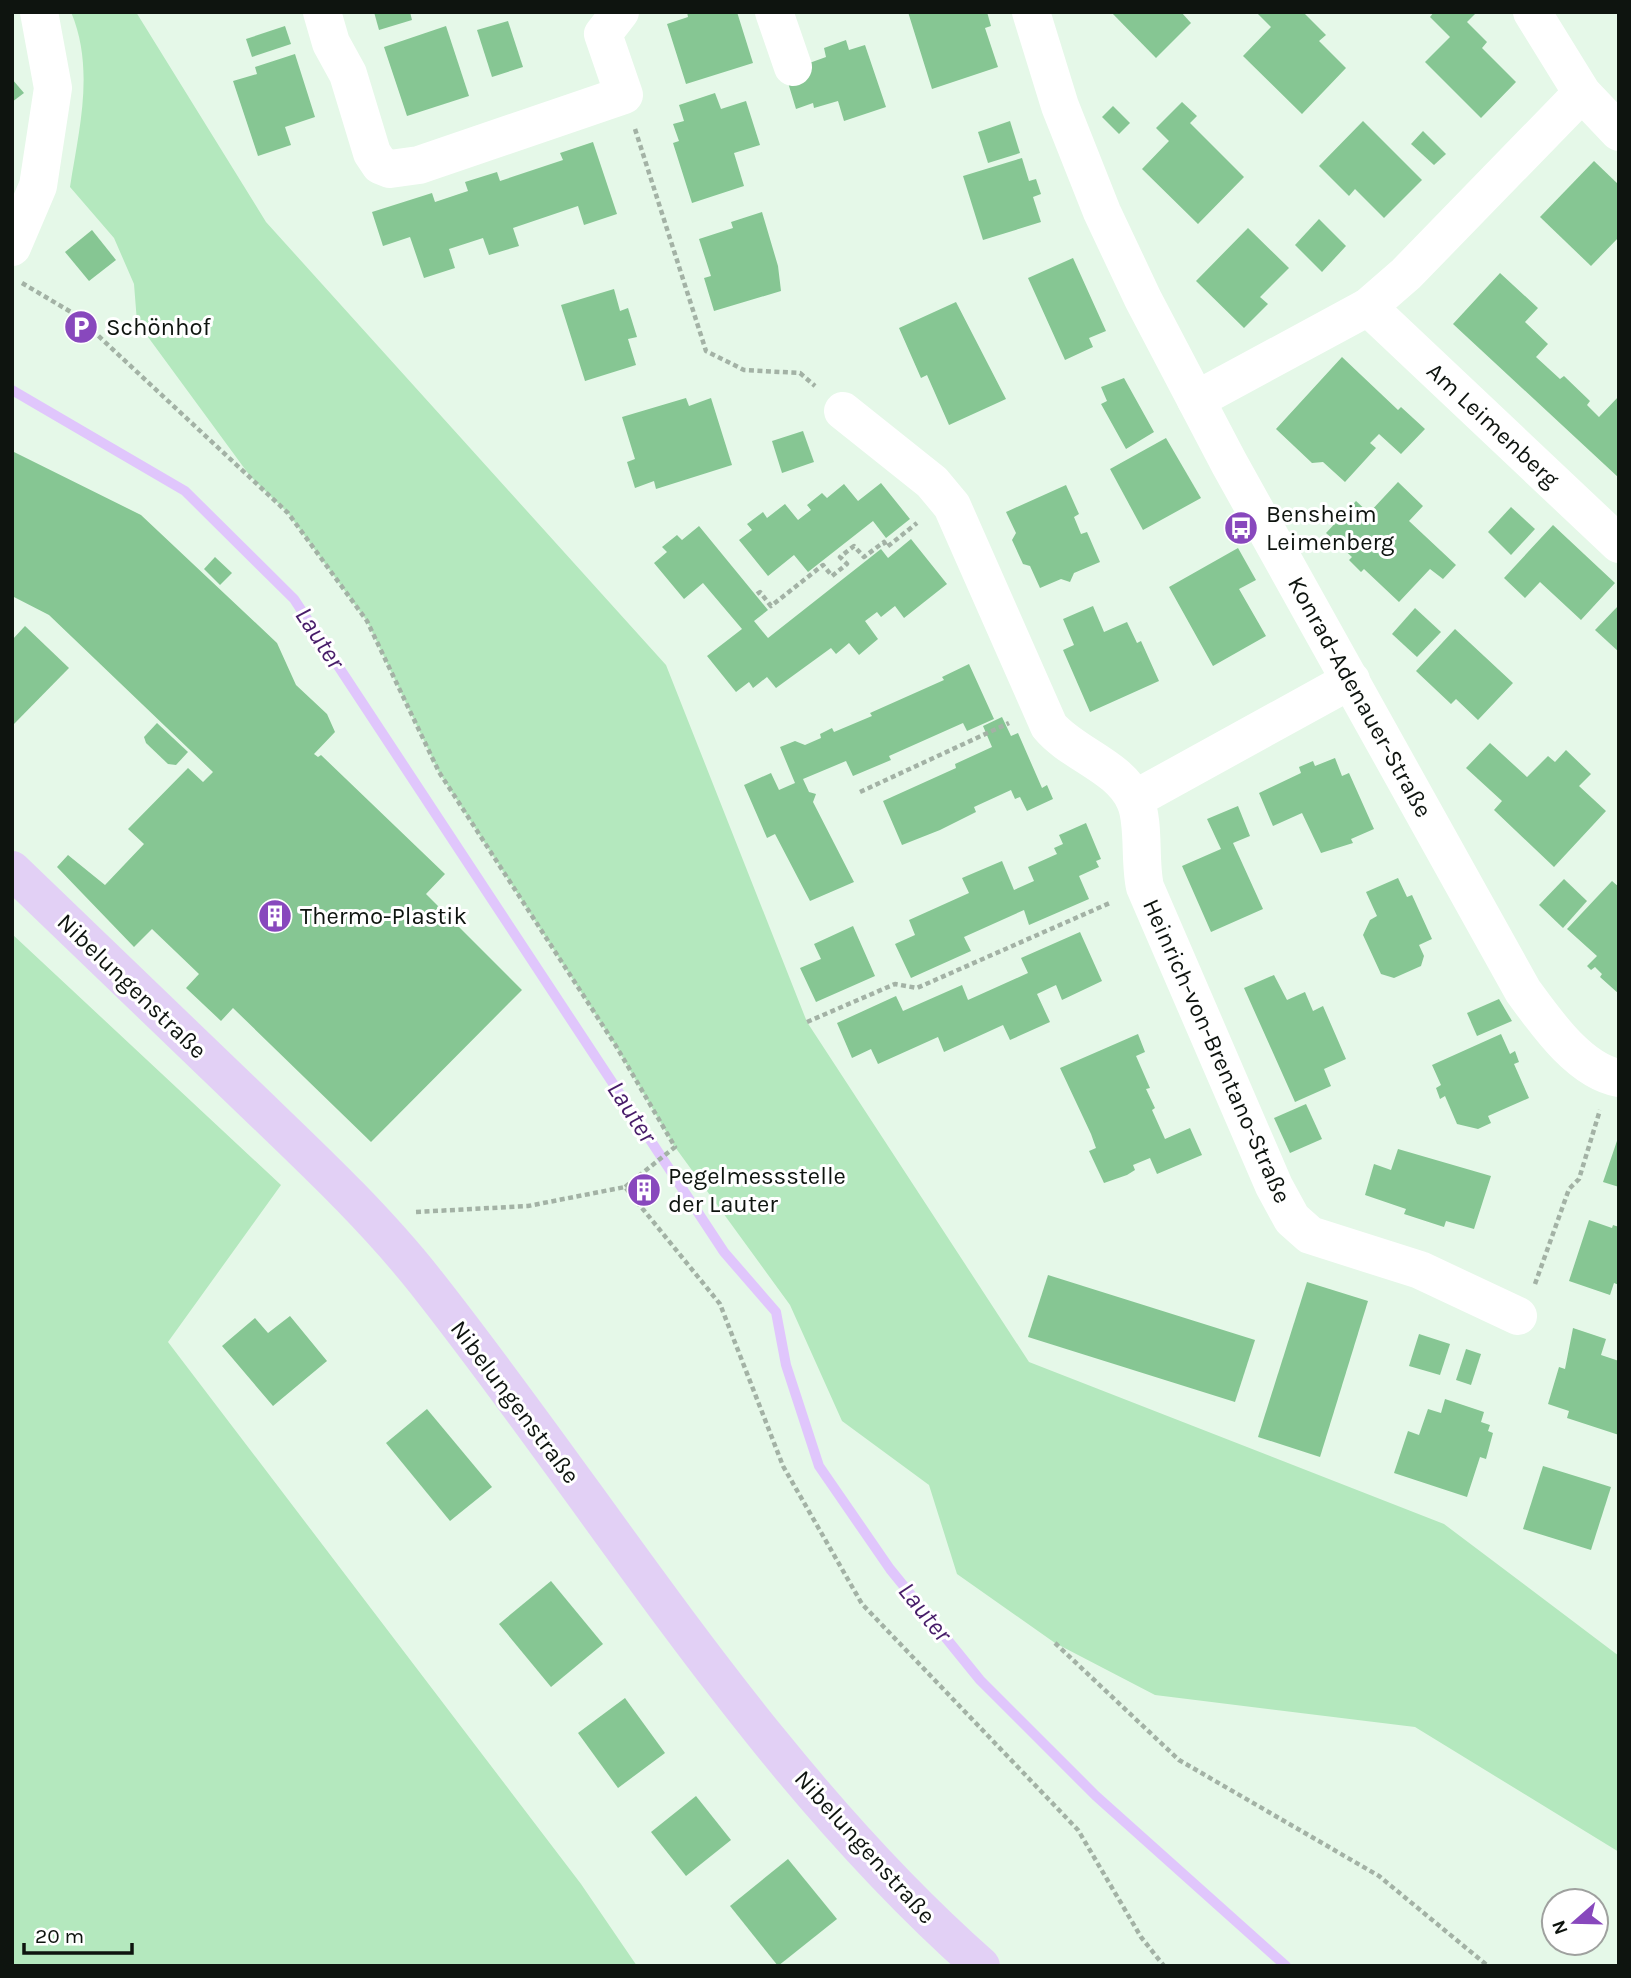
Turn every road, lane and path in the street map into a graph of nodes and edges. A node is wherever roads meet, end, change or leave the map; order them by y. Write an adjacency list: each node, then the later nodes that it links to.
1 (39, 12): 11 (street)
2 (322, 12): 9 (street)
3 (620, 12): 9 (street)
4 (774, 12): 7 (street)
5 (1031, 12): 14 (street, Konrad-Adenauer-Straße)
6 (1532, 12): 8 (street)
7 (793, 67)
8 (1582, 93): 10 (street); 13 (street)
9 (625, 95): 15 (path)
10 (1619, 132)
11 (12, 247)
12 (12, 278): 27 (path)
13 (1368, 307): 14 (street); 17 (street, Am Leimenberg)
14 (1196, 400): 19 (street, Konrad-Adenauer-Straße)
15 (843, 411): 16 (street)
16 (952, 506): 18 (path); 20 (street)
17 (1619, 544)
18 (757, 594)
19 (1351, 680): 22 (street); 26 (street, Konrad-Adenauer-Straße)
20 (1039, 709): 21 (path); 22 (street)
21 (860, 792)
22 (1135, 799): 24 (street, Heinrich-von-Brentano-Straße)
23 (12, 870): 28 (main road, Nibelungenstraße)
24 (1144, 887): 25 (path, Heinrich-von-Brentano-Straße); 29 (street, Heinrich-von-Brentano-Straße)
25 (807, 1022)
26 (1615, 1078): 29 (path)
27 (625, 1187): 28 (path); 32 (path)
28 (366, 1215): 31 (main road, Nibelungenstraße)
29 (1518, 1316)
30 (1055, 1643): 33 (path)
31 (981, 1966)
32 (1164, 1966)
33 (1488, 1966)

